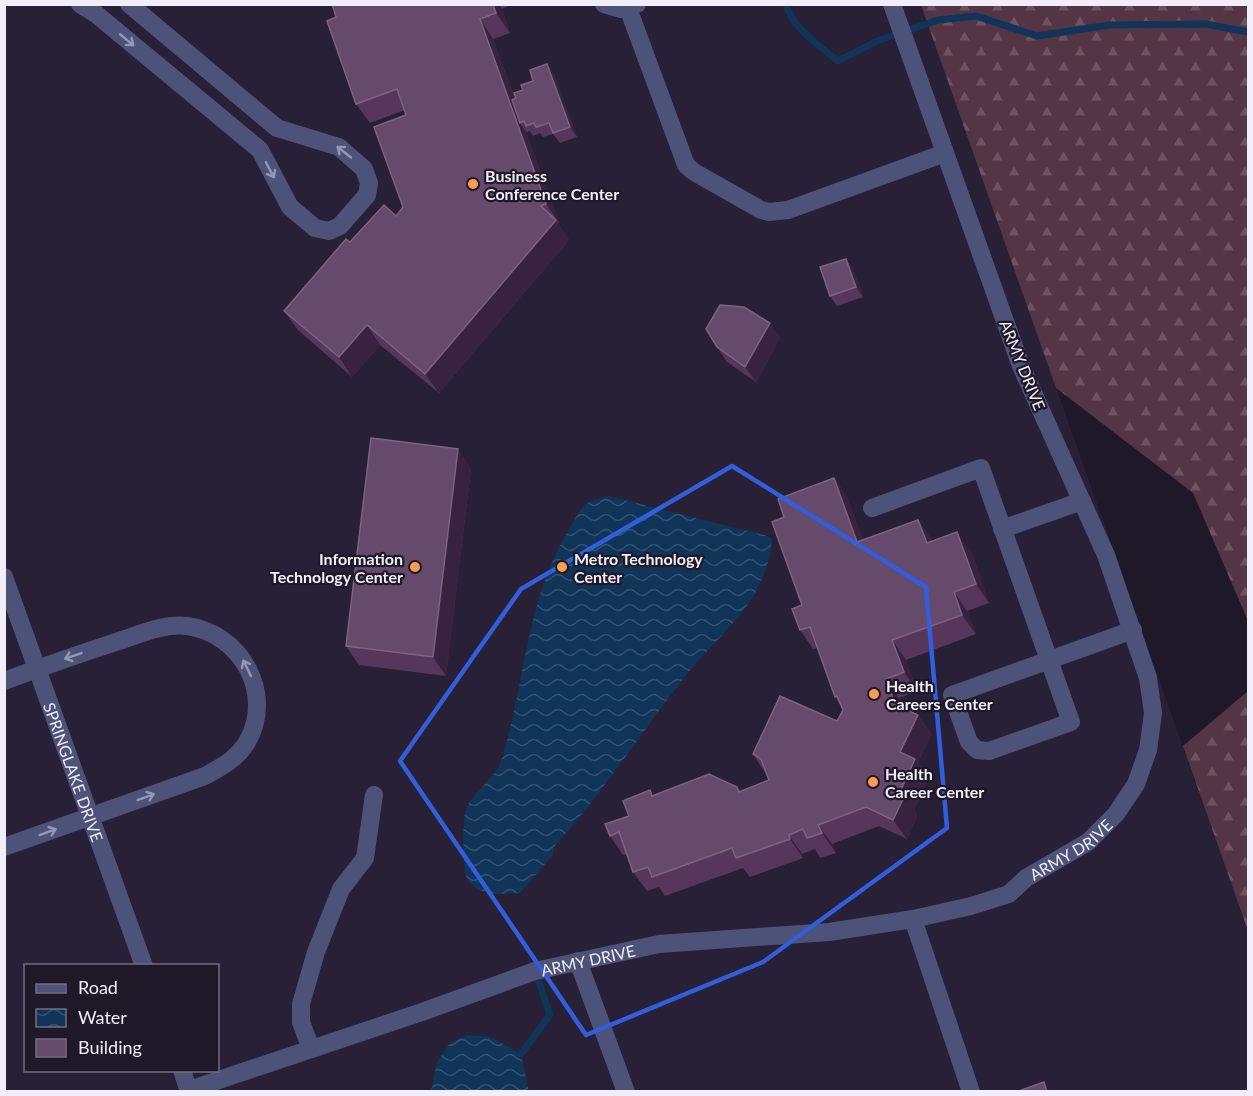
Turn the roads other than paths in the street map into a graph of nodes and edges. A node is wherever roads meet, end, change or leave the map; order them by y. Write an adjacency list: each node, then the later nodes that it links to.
1 (80, 4): 2 (street, one-way to 2)
2 (129, 4)
3 (604, 4): 5 (street)
4 (892, 4): 6 (street, ARMY DRIVE)
5 (632, 6): 6 (street)
6 (945, 153): 7 (street, ARMY DRIVE)
7 (1082, 501): 9 (street); 11 (street, ARMY DRIVE)
8 (872, 508): 9 (street)
9 (1002, 529): 12 (street)
10 (4, 577): 13 (street, SPRINGLAKE DRIVE)
11 (1133, 630): 12 (street); 18 (street, ARMY DRIVE)
12 (1049, 660): 12 (street)
13 (38, 669): 14 (street); 16 (street, SPRINGLAKE DRIVE); 16 (street, one-way to 13)
14 (4, 681)
15 (374, 795): 21 (street)
16 (91, 816): 17 (street, one-way to 16); 20 (street, SPRINGLAKE DRIVE)
17 (4, 847)
18 (913, 920): 19 (street, ARMY DRIVE); 25 (street)
19 (578, 961): 21 (street, ARMY DRIVE); 24 (street)
20 (143, 964)
21 (311, 1049): 23 (street, ARMY DRIVE)
22 (182, 1072): 23 (street)
23 (189, 1091)
24 (626, 1092)
25 (971, 1092)

